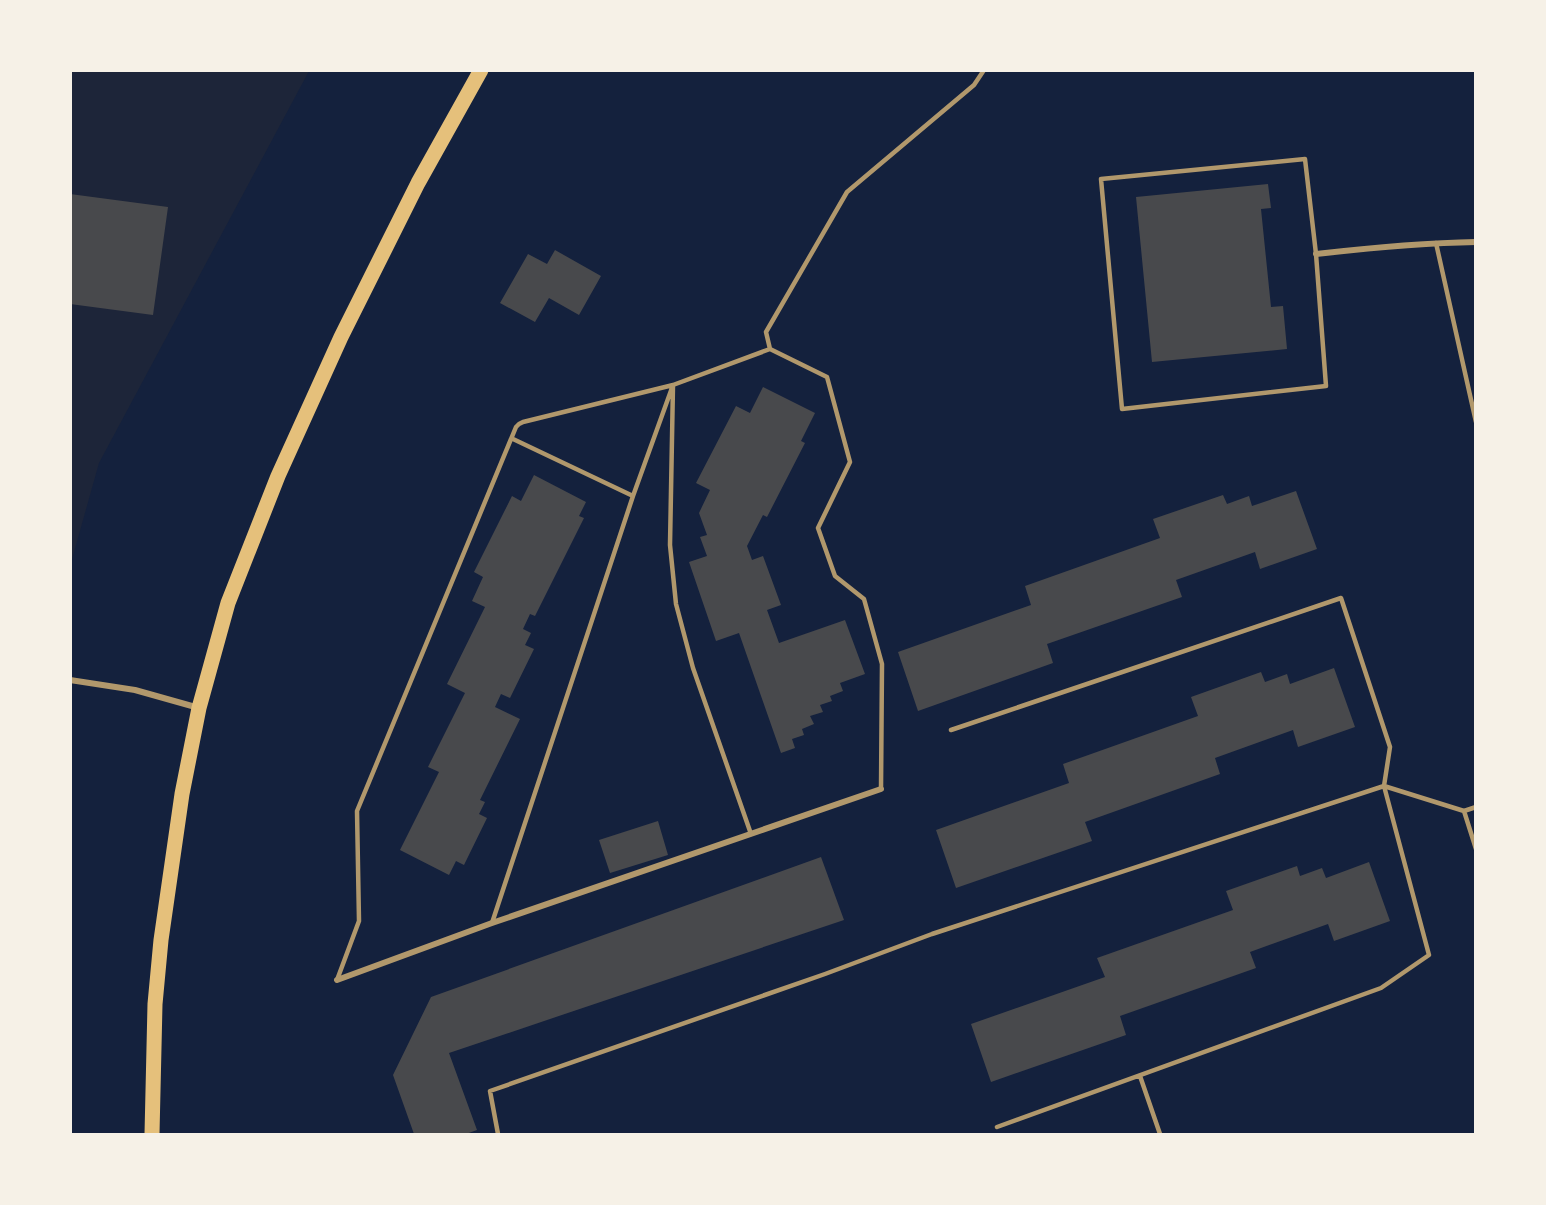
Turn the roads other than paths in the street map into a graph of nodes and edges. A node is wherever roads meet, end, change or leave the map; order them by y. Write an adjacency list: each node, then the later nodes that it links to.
1 (481, 70): 12 (main road)
2 (984, 70): 6 (lane)
3 (1476, 242): 4 (street)
4 (1436, 243): 5 (street); 8 (lane)
5 (1316, 254): 5 (lane)
6 (770, 349): 7 (lane); 15 (lane)
7 (673, 385): 9 (lane); 10 (lane); 18 (lane)
8 (1476, 422)
9 (513, 439): 10 (lane); 21 (lane)
10 (633, 496): 20 (lane)
11 (70, 680): 12 (street)
12 (199, 708): 24 (main road)
13 (951, 730): 14 (lane)
14 (1384, 786): 17 (lane); 22 (lane); 25 (lane)
15 (881, 789): 18 (street)
16 (1476, 807): 17 (lane)
17 (1464, 811): 19 (lane)
18 (751, 834): 20 (street)
19 (1476, 849)
20 (492, 923): 21 (street)
21 (337, 980)
22 (1140, 1076): 23 (lane); 26 (lane)
23 (997, 1127)
24 (152, 1134)
25 (498, 1134)
26 (1160, 1134)

